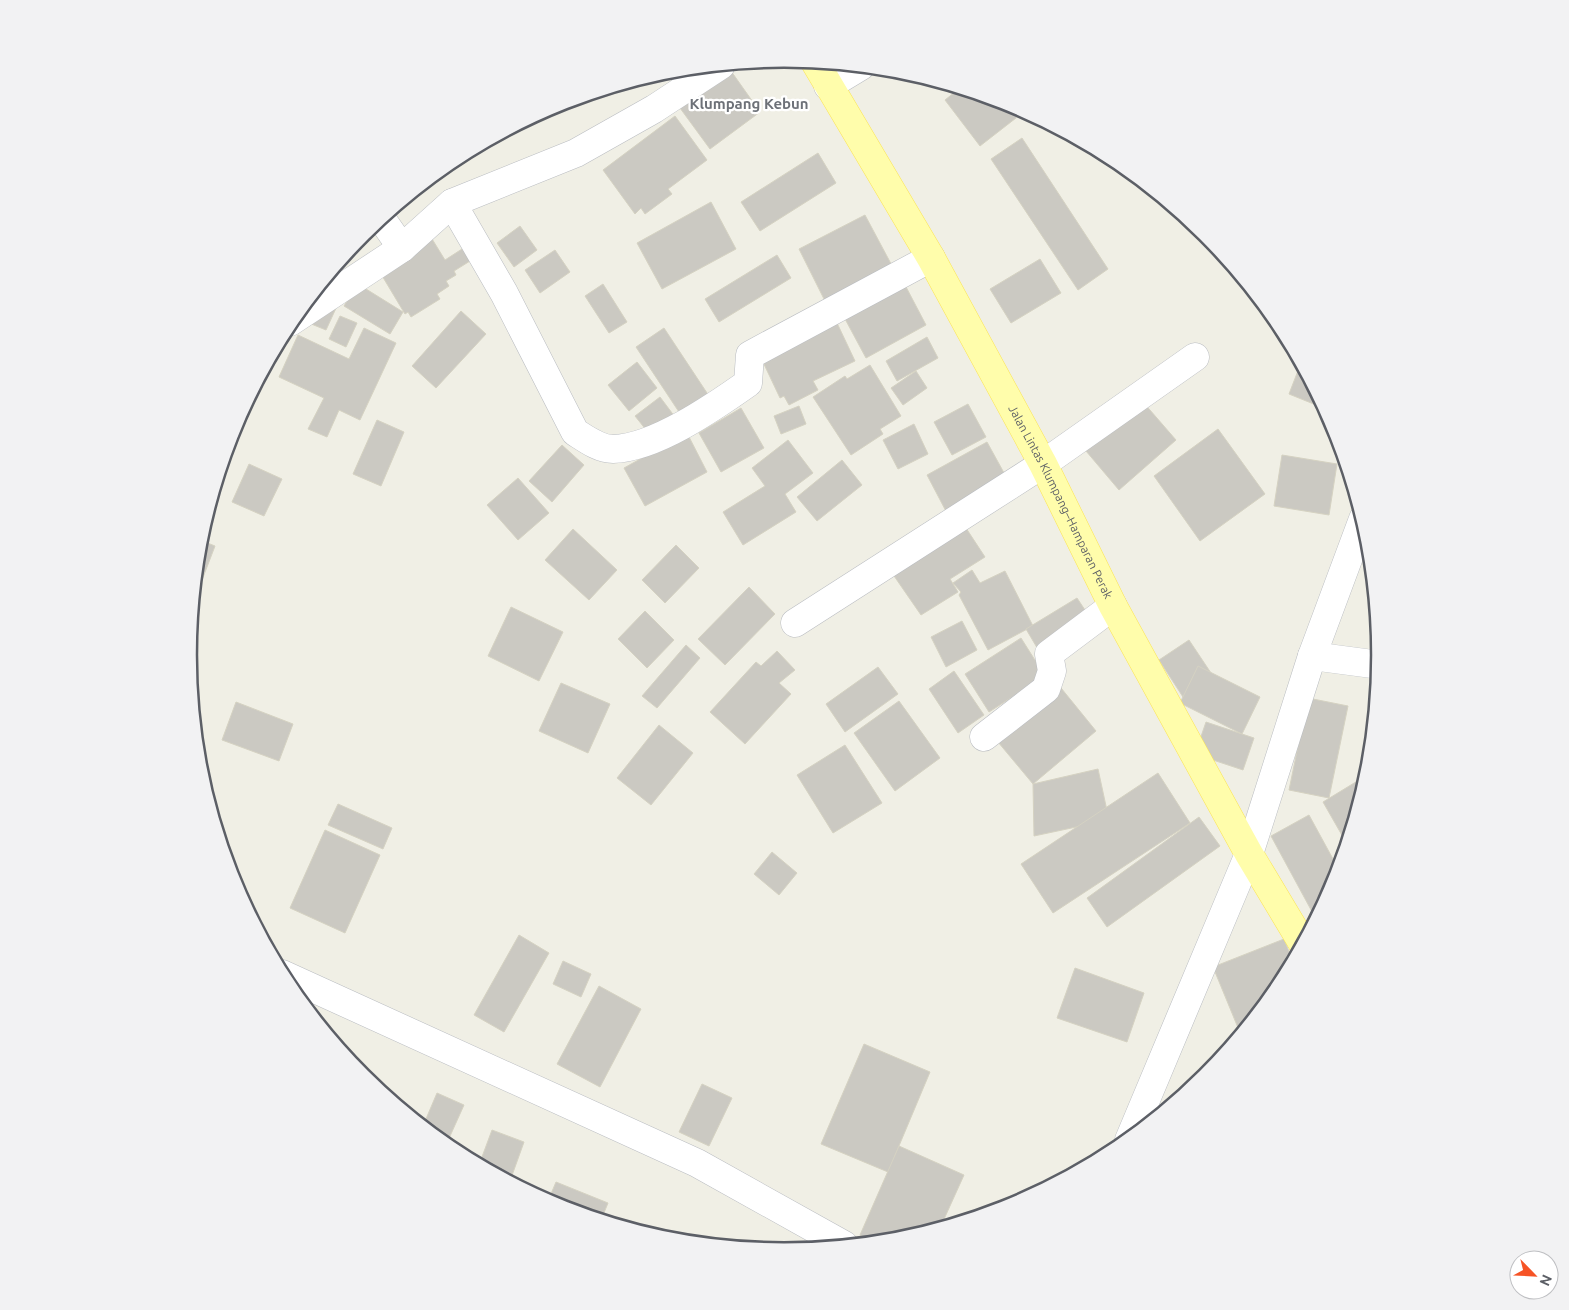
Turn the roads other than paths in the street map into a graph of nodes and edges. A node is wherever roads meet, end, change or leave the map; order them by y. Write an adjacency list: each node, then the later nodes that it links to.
1 (819, 69): 4 (main road, Jalan Lintas Klumpang–Hamparan Perak)
2 (851, 72): 4 (street)
3 (708, 73): 5 (street)
4 (828, 86): 8 (main road, Jalan Lintas Klumpang–Hamparan Perak)
5 (452, 203): 7 (street); 8 (street)
6 (385, 224): 7 (street)
7 (402, 248): 9 (street)
8 (931, 258): 11 (main road, Jalan Lintas Klumpang–Hamparan Perak)
9 (310, 309)
10 (1195, 357): 11 (street)
11 (1043, 464): 13 (main road, Jalan Lintas Klumpang–Hamparan Perak); 14 (street)
12 (1359, 531): 15 (street)
13 (1112, 606): 17 (street); 18 (main road, Jalan Lintas Klumpang–Hamparan Perak)
14 (796, 623)
15 (1312, 656): 16 (street); 18 (street)
16 (1372, 664)
17 (984, 737)
18 (1249, 854): 19 (main road, Jalan Lintas Klumpang–Hamparan Perak); 21 (street)
19 (1299, 937)
20 (295, 980): 22 (street)
21 (1135, 1126)
22 (835, 1240)

